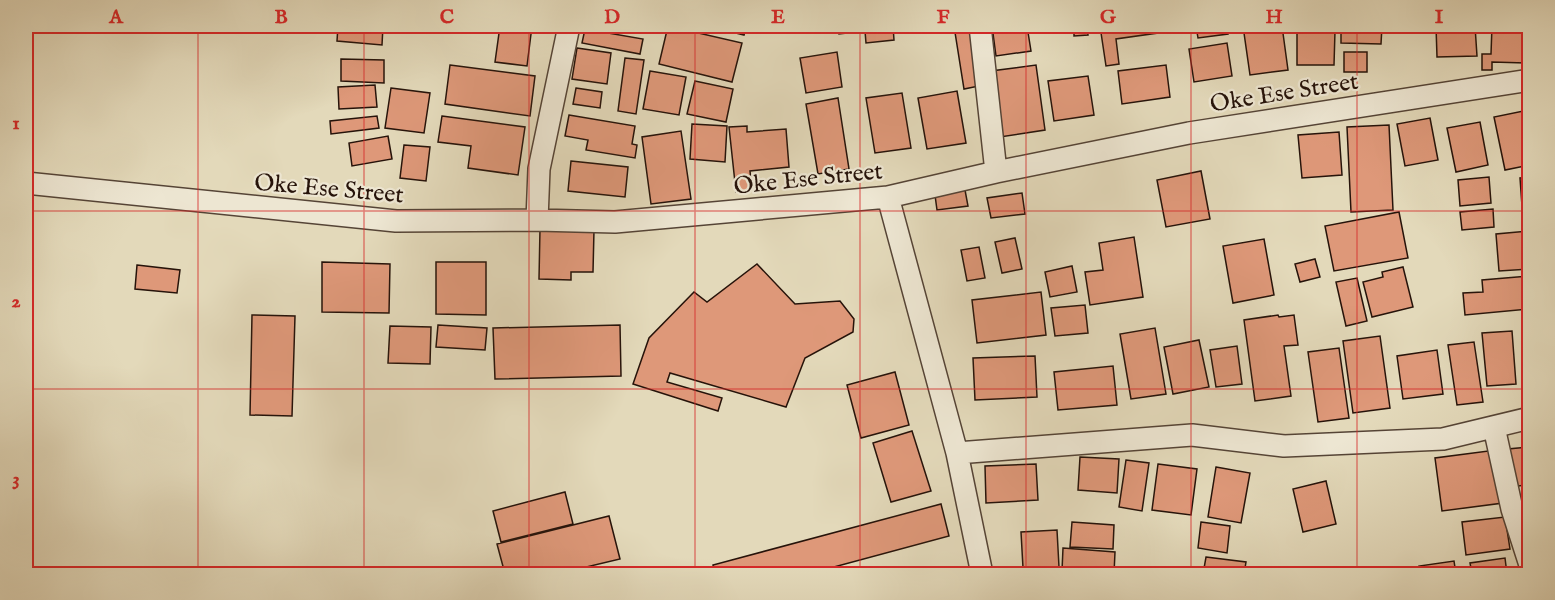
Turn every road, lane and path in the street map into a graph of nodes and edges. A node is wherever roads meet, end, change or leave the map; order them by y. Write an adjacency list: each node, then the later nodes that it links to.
1 (569, 26): 7 (street)
2 (980, 26): 4 (street)
3 (1530, 80): 4 (street, Oke Ese Street)
4 (996, 172): 6 (street, Oke Ese Street)
5 (26, 183): 7 (street, Oke Ese Street)
6 (888, 197): 7 (street, Oke Ese Street); 10 (street)
7 (537, 220)
8 (1530, 418): 9 (street)
9 (1494, 427): 10 (street); 11 (street)
10 (957, 453): 12 (street)
11 (1530, 565)
12 (982, 574)

